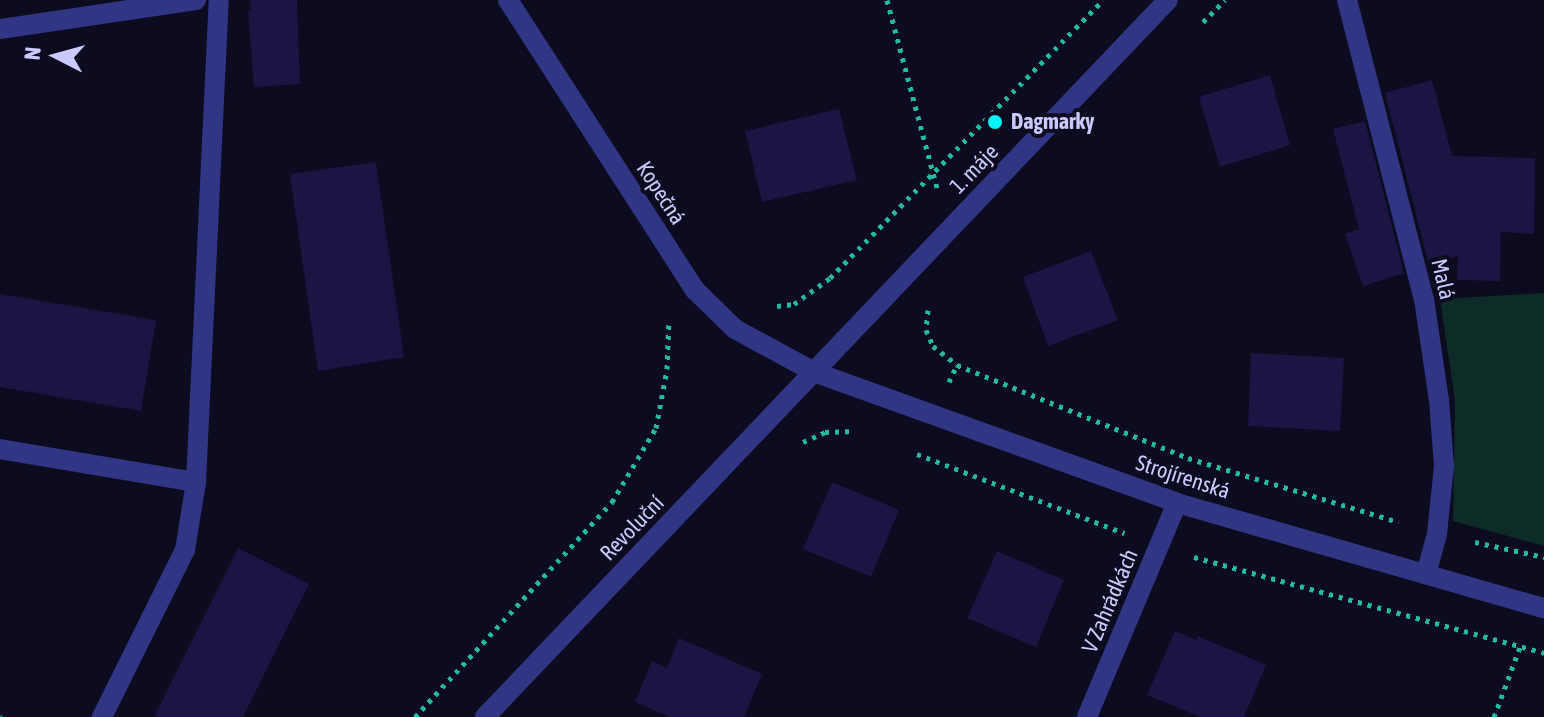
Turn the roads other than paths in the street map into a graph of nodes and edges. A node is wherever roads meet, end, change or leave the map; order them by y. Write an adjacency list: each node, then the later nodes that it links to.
1 (196, 0): 6 (street)
2 (219, 0): 9 (street)
3 (508, 0): 7 (street, Kopečná)
4 (1168, 0): 7 (street, 1. máje)
5 (1347, 0): 11 (street, Malá)
6 (0, 29)
7 (814, 372): 10 (street, Strojírenská); 14 (street, Revoluční)
8 (0, 449): 9 (street)
9 (196, 482): 13 (street)
10 (1177, 503): 11 (street, Strojírenská); 15 (street, V Zahrádkách)
11 (1426, 574): 12 (street, Strojírenská)
12 (1544, 608)
13 (102, 717)
14 (485, 717)
15 (1087, 717)

